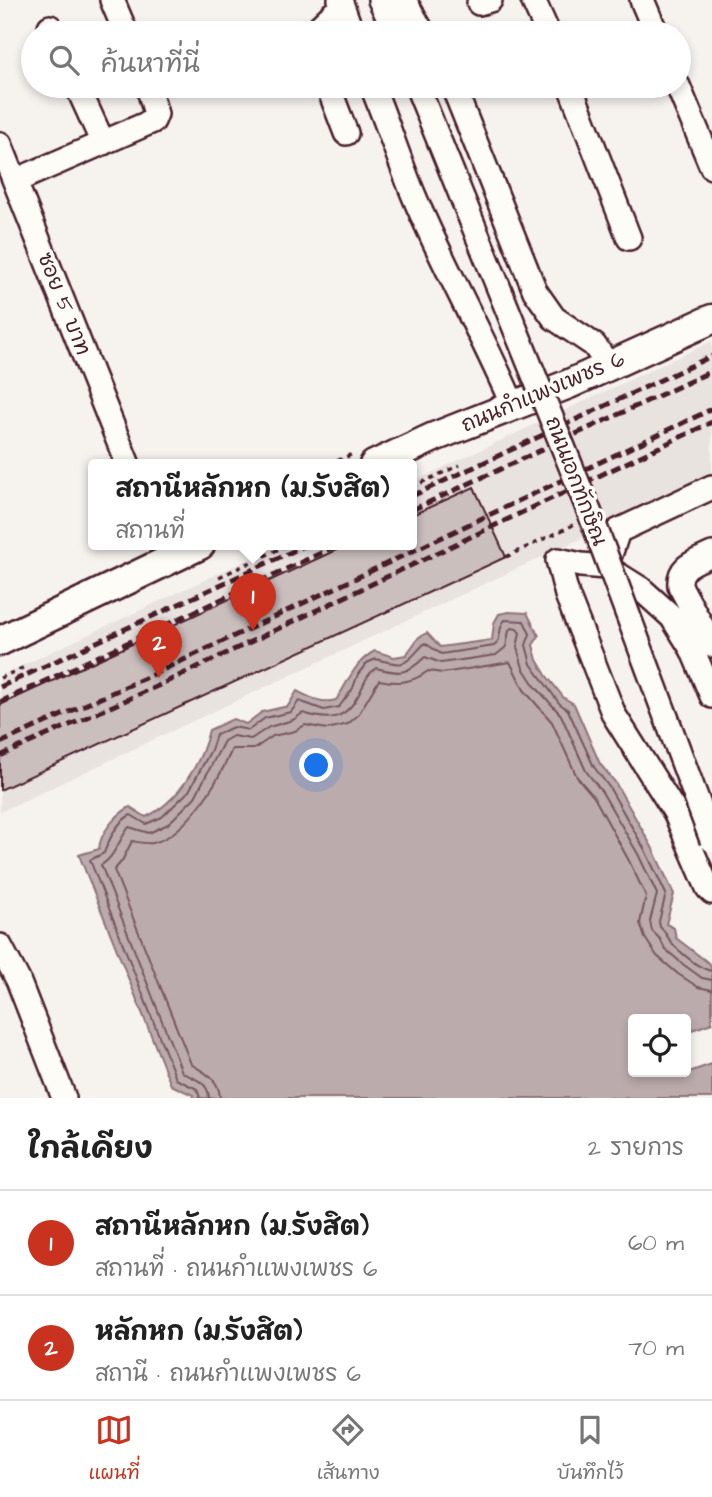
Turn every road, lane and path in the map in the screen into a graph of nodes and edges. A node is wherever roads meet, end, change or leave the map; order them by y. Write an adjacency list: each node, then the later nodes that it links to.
1 (112, 0): 7 (street)
2 (380, 0): 9 (street)
3 (404, 0): 10 (street)
4 (533, 0): 11 (street)
5 (642, 0): 12 (street)
6 (341, 5): 8 (street)
7 (121, 21)
8 (326, 21)
9 (390, 21)
10 (416, 21)
11 (543, 21)
12 (651, 21)
13 (82, 98): 22 (street)
14 (151, 98): 22 (street)
15 (333, 98): 21 (street)
16 (377, 98): 29 (street)
17 (423, 98): 35 (street, ถนนเอกทักษิณ, bridge)
18 (458, 98): 28 (street)
19 (575, 98): 26 (street)
20 (683, 98): 24 (street)
21 (346, 133)
22 (103, 143): 25 (street)
23 (0, 144): 25 (street, ซอย 5 บาท)
24 (712, 167)
25 (15, 181): 30 (street, ซอย 5 บาท)
26 (629, 238)
27 (712, 319): 28 (main road, ถนนกำแพงเพชร 6)
28 (609, 366): 29 (main road, ถนนกำแพงเพชร 6)
29 (513, 406): 31 (main road, ถนนกำแพงเพชร 6)
30 (126, 459)
31 (387, 459)
32 (460, 465): 33 (path)
33 (417, 485)
34 (712, 487): 40 (street)
35 (591, 516): 39 (path); 47 (street, ถนนเอกทักษิณ, bridge)
36 (277, 550): 41 (path)
37 (163, 553): 42 (main road)
38 (712, 554): 43 (street)
39 (506, 557)
40 (606, 567): 46 (street); 48 (street)
41 (219, 577)
42 (0, 641)
43 (712, 645)
44 (25, 667): 45 (path)
45 (0, 678)
46 (712, 696)
47 (712, 840)
48 (712, 892)
49 (0, 946): 50 (street)
50 (64, 1098)

